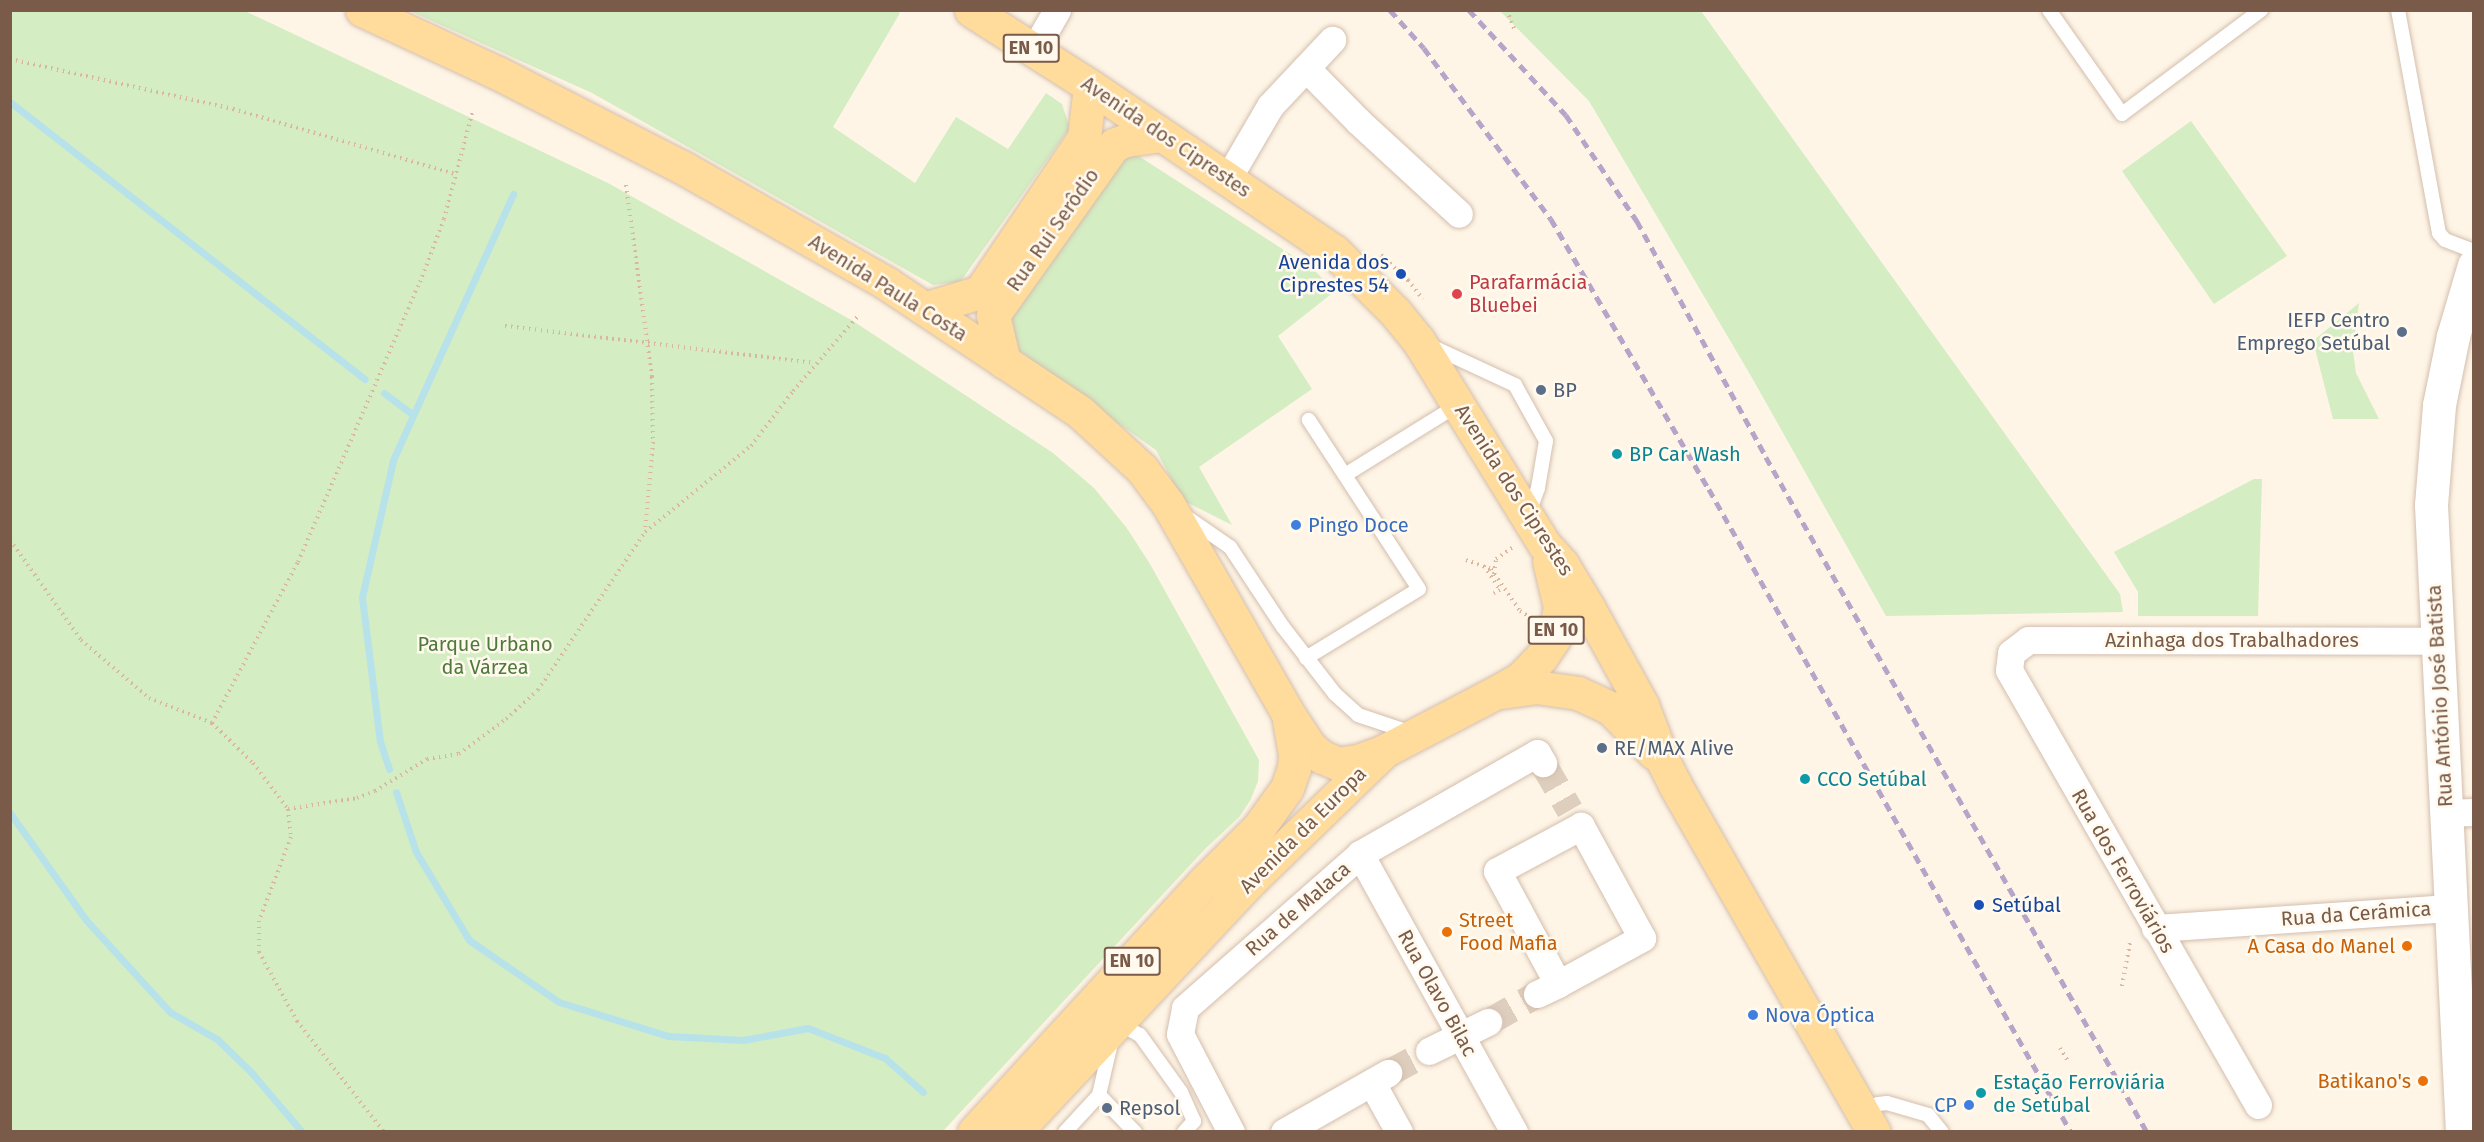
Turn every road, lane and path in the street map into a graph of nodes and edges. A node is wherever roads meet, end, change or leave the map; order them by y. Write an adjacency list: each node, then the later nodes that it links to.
1 (362, 10): 22 (main road, Avenida Paula Costa)
2 (971, 10): 10 (main road, Avenida dos Ciprestes / EN 10)
3 (1057, 10): 10 (street)
4 (1506, 10): 8 (path)
5 (2049, 10): 6 (lane)
6 (2261, 10)
7 (2398, 10): 20 (lane)
8 (1514, 29)
9 (1332, 40): 12 (street)
10 (1034, 50): 13 (main road, Avenida dos Ciprestes / EN 10)
11 (10, 59): 16 (path)
12 (1306, 68): 17 (street); 19 (street)
13 (1090, 86): 15 (main road, Avenida dos Ciprestes / EN 10); 22 (main road, Rua Rui Serôdio)
14 (473, 110): 16 (path)
15 (1160, 135): 17 (main road, Avenida dos Ciprestes / EN 10); 27 (main road, Rua Rui Serôdio)
16 (455, 174): 46 (path)
17 (1228, 178): 25 (main road, Avenida dos Ciprestes / EN 10)
18 (626, 186): 26 (path)
19 (1459, 214)
20 (2474, 251)
21 (2474, 266): 42 (main road, Rua António José Batista)
22 (927, 308): 27 (main road, Avenida Paula Costa)
23 (858, 316): 28 (path)
24 (505, 326): 26 (path)
25 (1418, 340): 29 (main road, Avenida dos Ciprestes / EN 10); 34 (lane)
26 (647, 341): 28 (path); 33 (path)
27 (1004, 362): 32 (main road, Avenida Paula Costa)
28 (816, 363): 33 (path)
29 (1458, 405): 31 (lane); 34 (main road, Avenida dos Ciprestes / EN 10)
30 (1309, 420): 31 (lane)
31 (1345, 475): 43 (lane)
32 (1168, 504): 43 (lane); 45 (main road, Avenida Paula Costa)
33 (645, 532): 51 (path)
34 (1528, 536): 38 (path); 44 (main road, Avenida da Europa / EN 10); 50 (main road, Avenida dos Ciprestes)
35 (10, 540): 46 (path)
36 (1466, 560): 37 (path)
37 (1484, 566): 38 (path); 39 (path)
38 (1494, 574): 40 (path)
39 (1494, 593)
40 (1535, 621)
41 (2028, 640): 42 (street, Azinhaga dos Trabalhadores); 56 (street, Rua dos Ferroviários)
42 (2437, 641): 52 (main road, Rua António José Batista)
43 (1306, 658): 47 (lane)
44 (1497, 692): 47 (main road, Avenida da Europa / EN 10); 50 (main road)
45 (1287, 712): 48 (main road, Avenida Paula Costa); 71 (main road, Avenida da Europa / EN 10)
46 (212, 723): 51 (path)
47 (1416, 734): 48 (main road, Avenida da Europa / EN 10)
48 (1384, 751): 59 (main road, Avenida da Europa / EN 10)
49 (1540, 758): 54 (street, Rua de Malaca)
50 (1664, 763): 69 (main road, Avenida dos Ciprestes)
51 (288, 809): 70 (path)
52 (2459, 812): 55 (main road, Rua António José Batista)
53 (1575, 818): 53 (street)
54 (1360, 854): 61 (street, Rua Olavo Bilac); 76 (street, Rua de Malaca)
55 (2450, 908): 56 (street, Rua da Cerâmica); 62 (main road, Rua António José Batista)
56 (2155, 928): 67 (street, Rua dos Ferroviários)
57 (2130, 943): 58 (path)
58 (2122, 986)
59 (1117, 1022): 66 (lane); 72 (main road, Avenida da Europa / EN 10); 75 (lane)
60 (1488, 1022): 61 (street)
61 (1461, 1035): 64 (street); 79 (street, Rua Olavo Bilac)
62 (2465, 1036): 81 (main road, Rua António José Batista)
63 (2060, 1048): 65 (path)
64 (1429, 1051)
65 (2069, 1063)
66 (1099, 1095): 73 (lane); 74 (lane)
67 (2258, 1105)
68 (1327, 1122): 77 (street); 78 (street)
69 (1869, 1122): 80 (lane)
70 (384, 1131)
71 (974, 1131)
72 (1015, 1131)
73 (1065, 1131)
74 (1135, 1131)
75 (1184, 1131)
76 (1231, 1131)
77 (1284, 1131)
78 (1399, 1131)
79 (1514, 1131)
80 (1942, 1131)
81 (2462, 1131)

